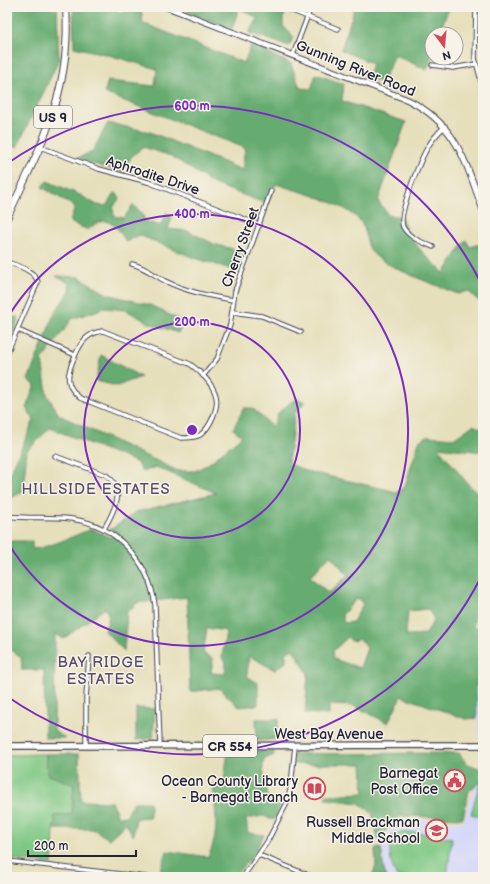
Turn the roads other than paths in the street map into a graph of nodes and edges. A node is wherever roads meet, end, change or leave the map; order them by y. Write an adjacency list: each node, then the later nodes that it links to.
1 (66, 7): 13 (highway, US 9)
2 (167, 7): 8 (street, Gunning River Road)
3 (311, 7): 6 (street)
4 (476, 7): 9 (street)
5 (285, 8): 6 (street)
6 (307, 17): 7 (street); 8 (street)
7 (338, 29)
8 (293, 55): 12 (street, Gunning River Road)
9 (476, 64): 10 (street); 11 (street)
10 (439, 66)
11 (483, 88)
12 (445, 126): 15 (street, Gunning River Road); 18 (street)
13 (40, 147): 16 (highway, US 9); 17 (street, Aphrodite Drive)
14 (272, 191): 17 (street, Cherry Street)
15 (483, 210)
16 (7, 218)
17 (260, 225): 21 (street, Cherry Street)
18 (433, 247)
19 (7, 262): 23 (street)
20 (132, 264): 21 (street)
21 (233, 300): 22 (street, Cherry Street)
22 (232, 312): 24 (street); 27 (street, Cherry Street)
23 (18, 330): 25 (street); 26 (street)
24 (301, 332)
25 (7, 353)
26 (75, 355): 27 (street); 27 (street)
27 (203, 376)
28 (55, 456): 30 (street)
29 (7, 516): 30 (street)
30 (104, 529): 35 (street)
31 (89, 656): 34 (street)
32 (483, 745): 36 (main road, West Bay Avenue / CR 554)
33 (7, 746): 34 (main road, West Bay Avenue / CR 554)
34 (86, 746): 35 (main road, West Bay Avenue / CR 554)
35 (160, 746): 36 (main road, West Bay Avenue / CR 554)
36 (295, 746): 37 (street)
37 (259, 855): 41 (street); 42 (street)
38 (7, 861): 39 (street)
39 (124, 876): 40 (street)
40 (147, 877)
41 (244, 877)
42 (313, 877)

